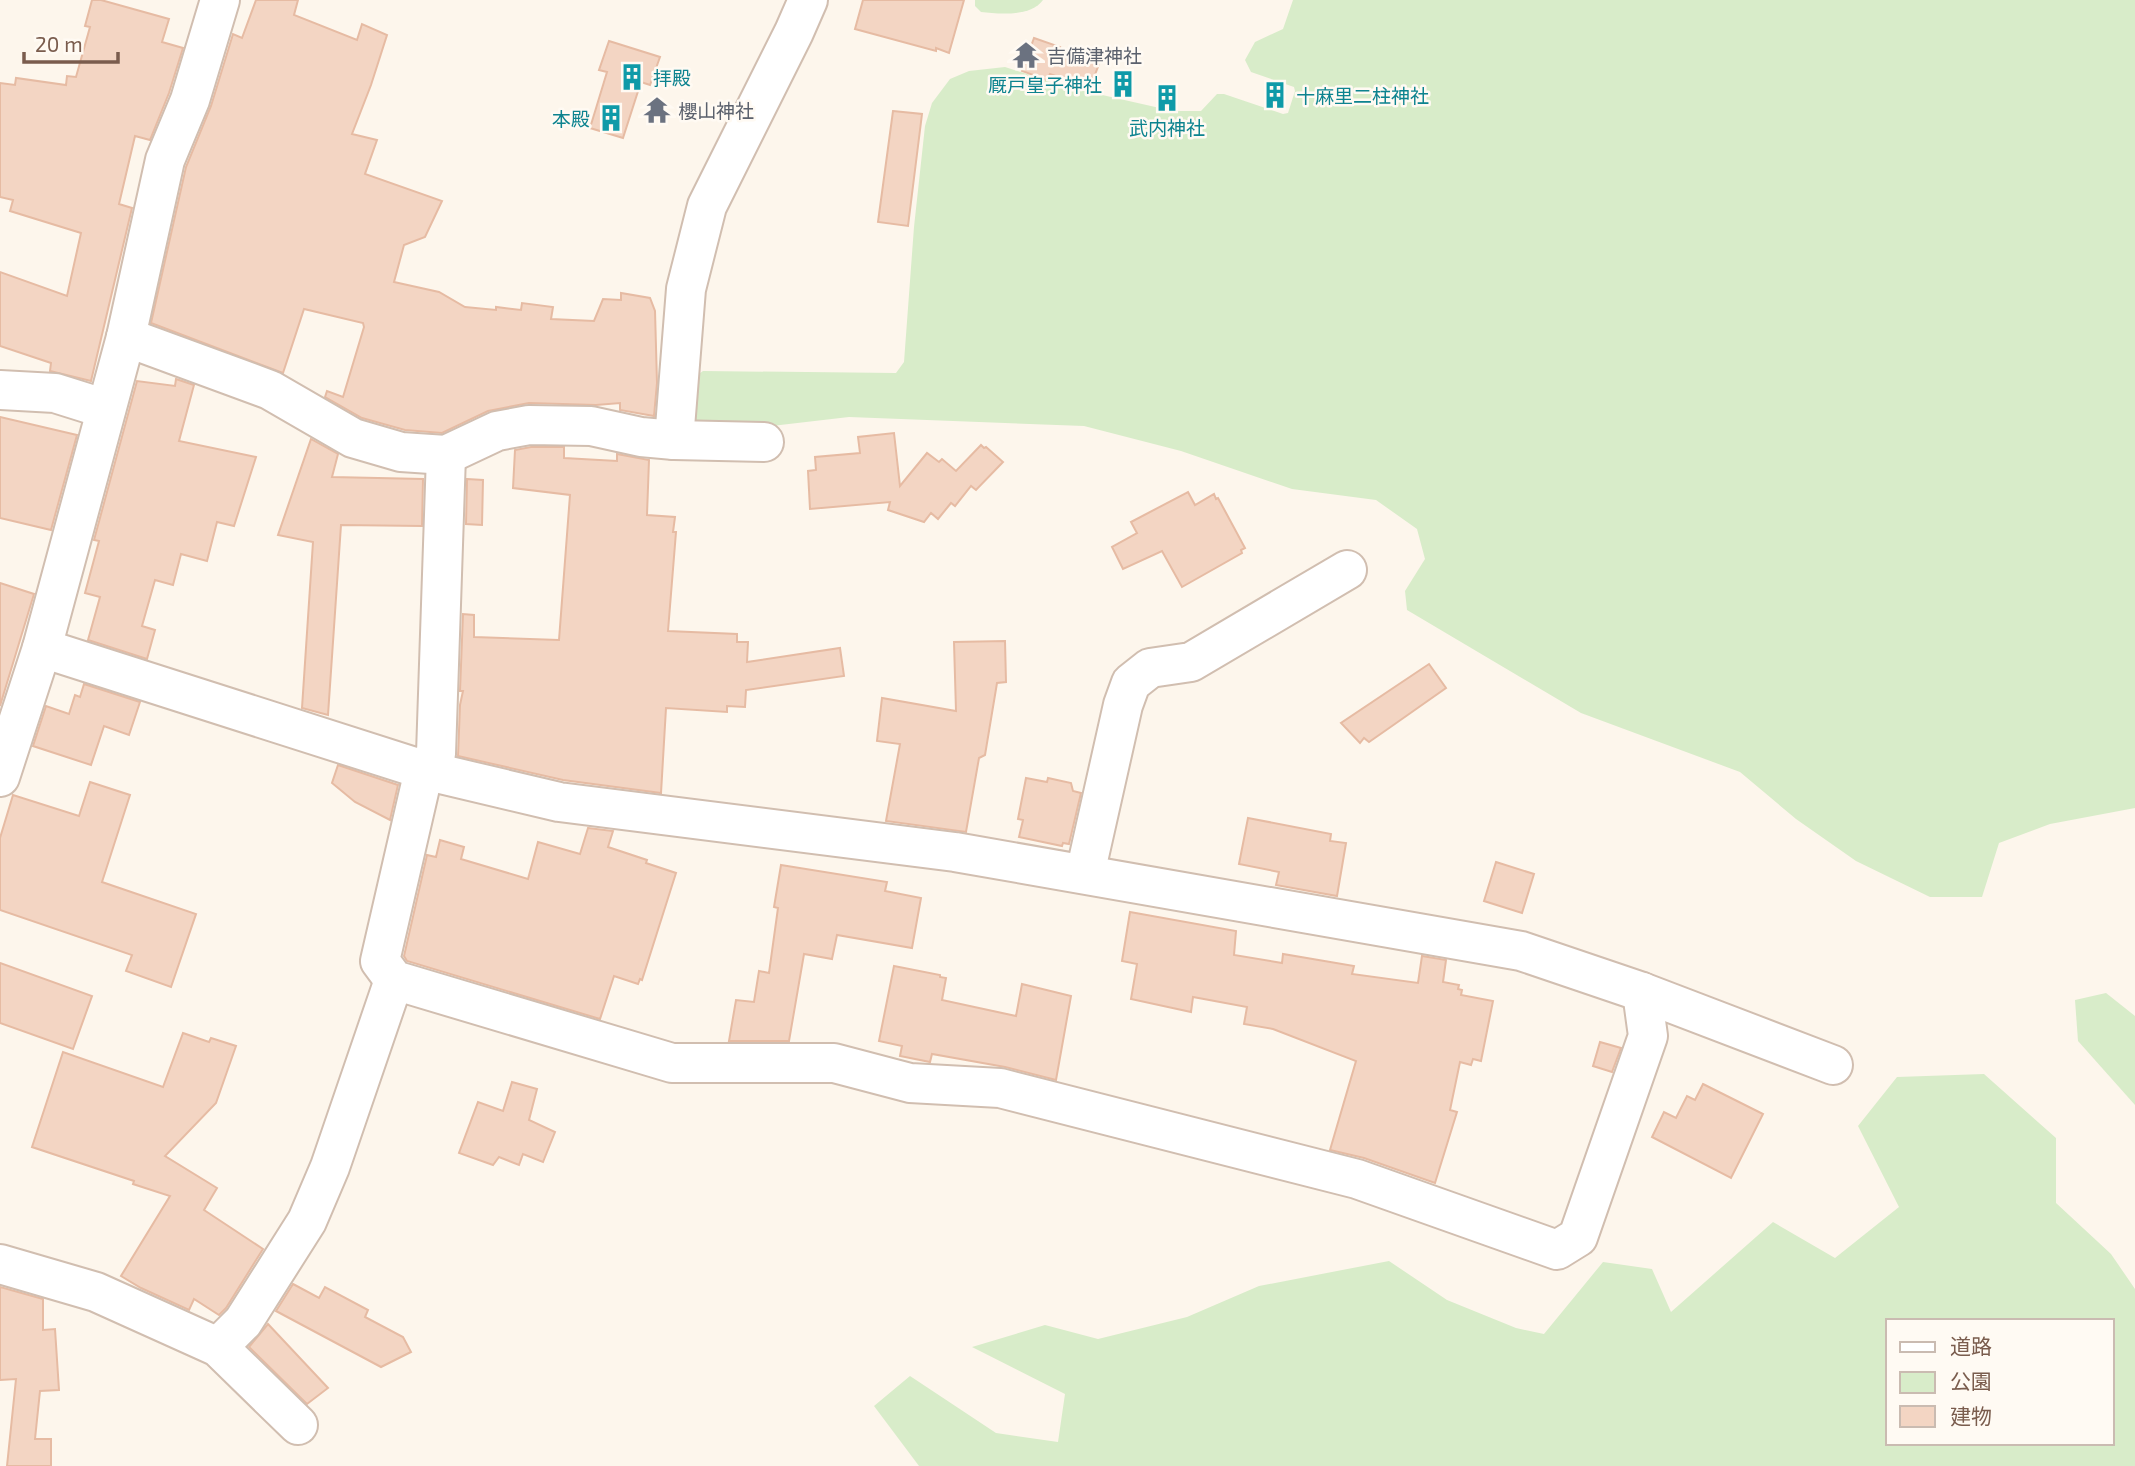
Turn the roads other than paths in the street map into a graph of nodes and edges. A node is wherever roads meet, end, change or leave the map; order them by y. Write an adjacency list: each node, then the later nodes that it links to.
1 (220, 0): 3 (street)
2 (808, 0): 6 (street)
3 (126, 337): 5 (street); 8 (street)
4 (0, 390): 5 (street)
5 (106, 409): 10 (street)
6 (674, 440): 7 (street); 8 (street)
7 (764, 442)
8 (446, 455): 11 (street)
9 (1347, 569): 13 (street)
10 (42, 648): 11 (street); 12 (street)
11 (424, 770): 13 (street); 14 (street)
12 (0, 777)
13 (1085, 874): 15 (street)
14 (394, 980): 15 (street); 18 (street)
15 (1642, 992): 16 (street)
16 (1833, 1065)
17 (0, 1264): 18 (street)
18 (218, 1347): 19 (street)
19 (298, 1425)

